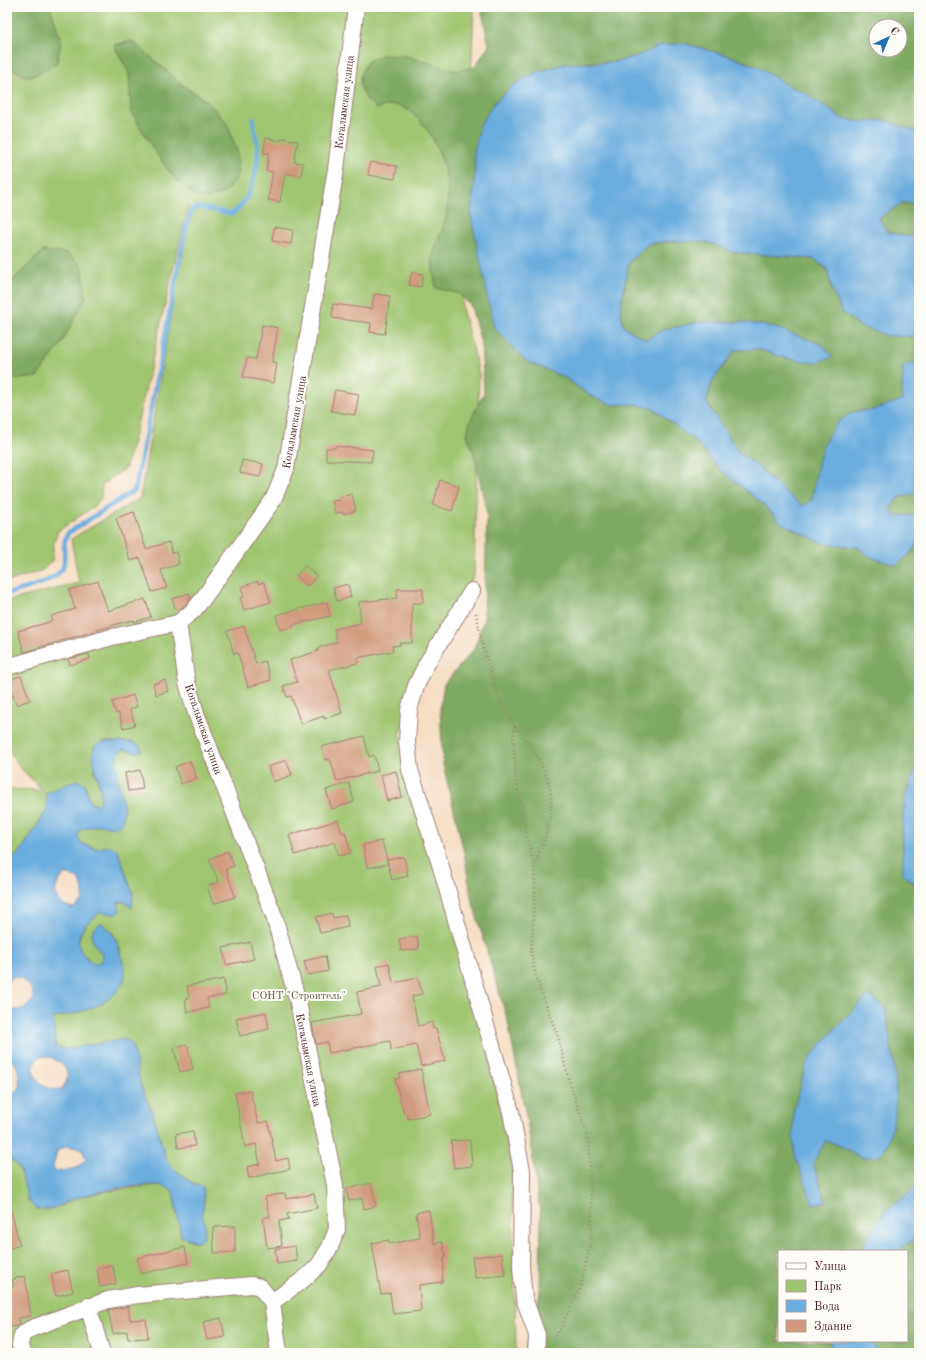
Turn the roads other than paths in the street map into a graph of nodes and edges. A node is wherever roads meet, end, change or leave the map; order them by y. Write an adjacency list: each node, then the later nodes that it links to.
1 (356, 7): 3 (street, Когалымская улица)
2 (472, 591): 10 (street)
3 (178, 623): 4 (street); 5 (street, Когалымская улица)
4 (7, 667)
5 (272, 1302): 6 (street); 9 (street)
6 (88, 1306): 7 (street); 8 (street)
7 (22, 1353)
8 (102, 1353)
9 (279, 1353)
10 (536, 1353)

